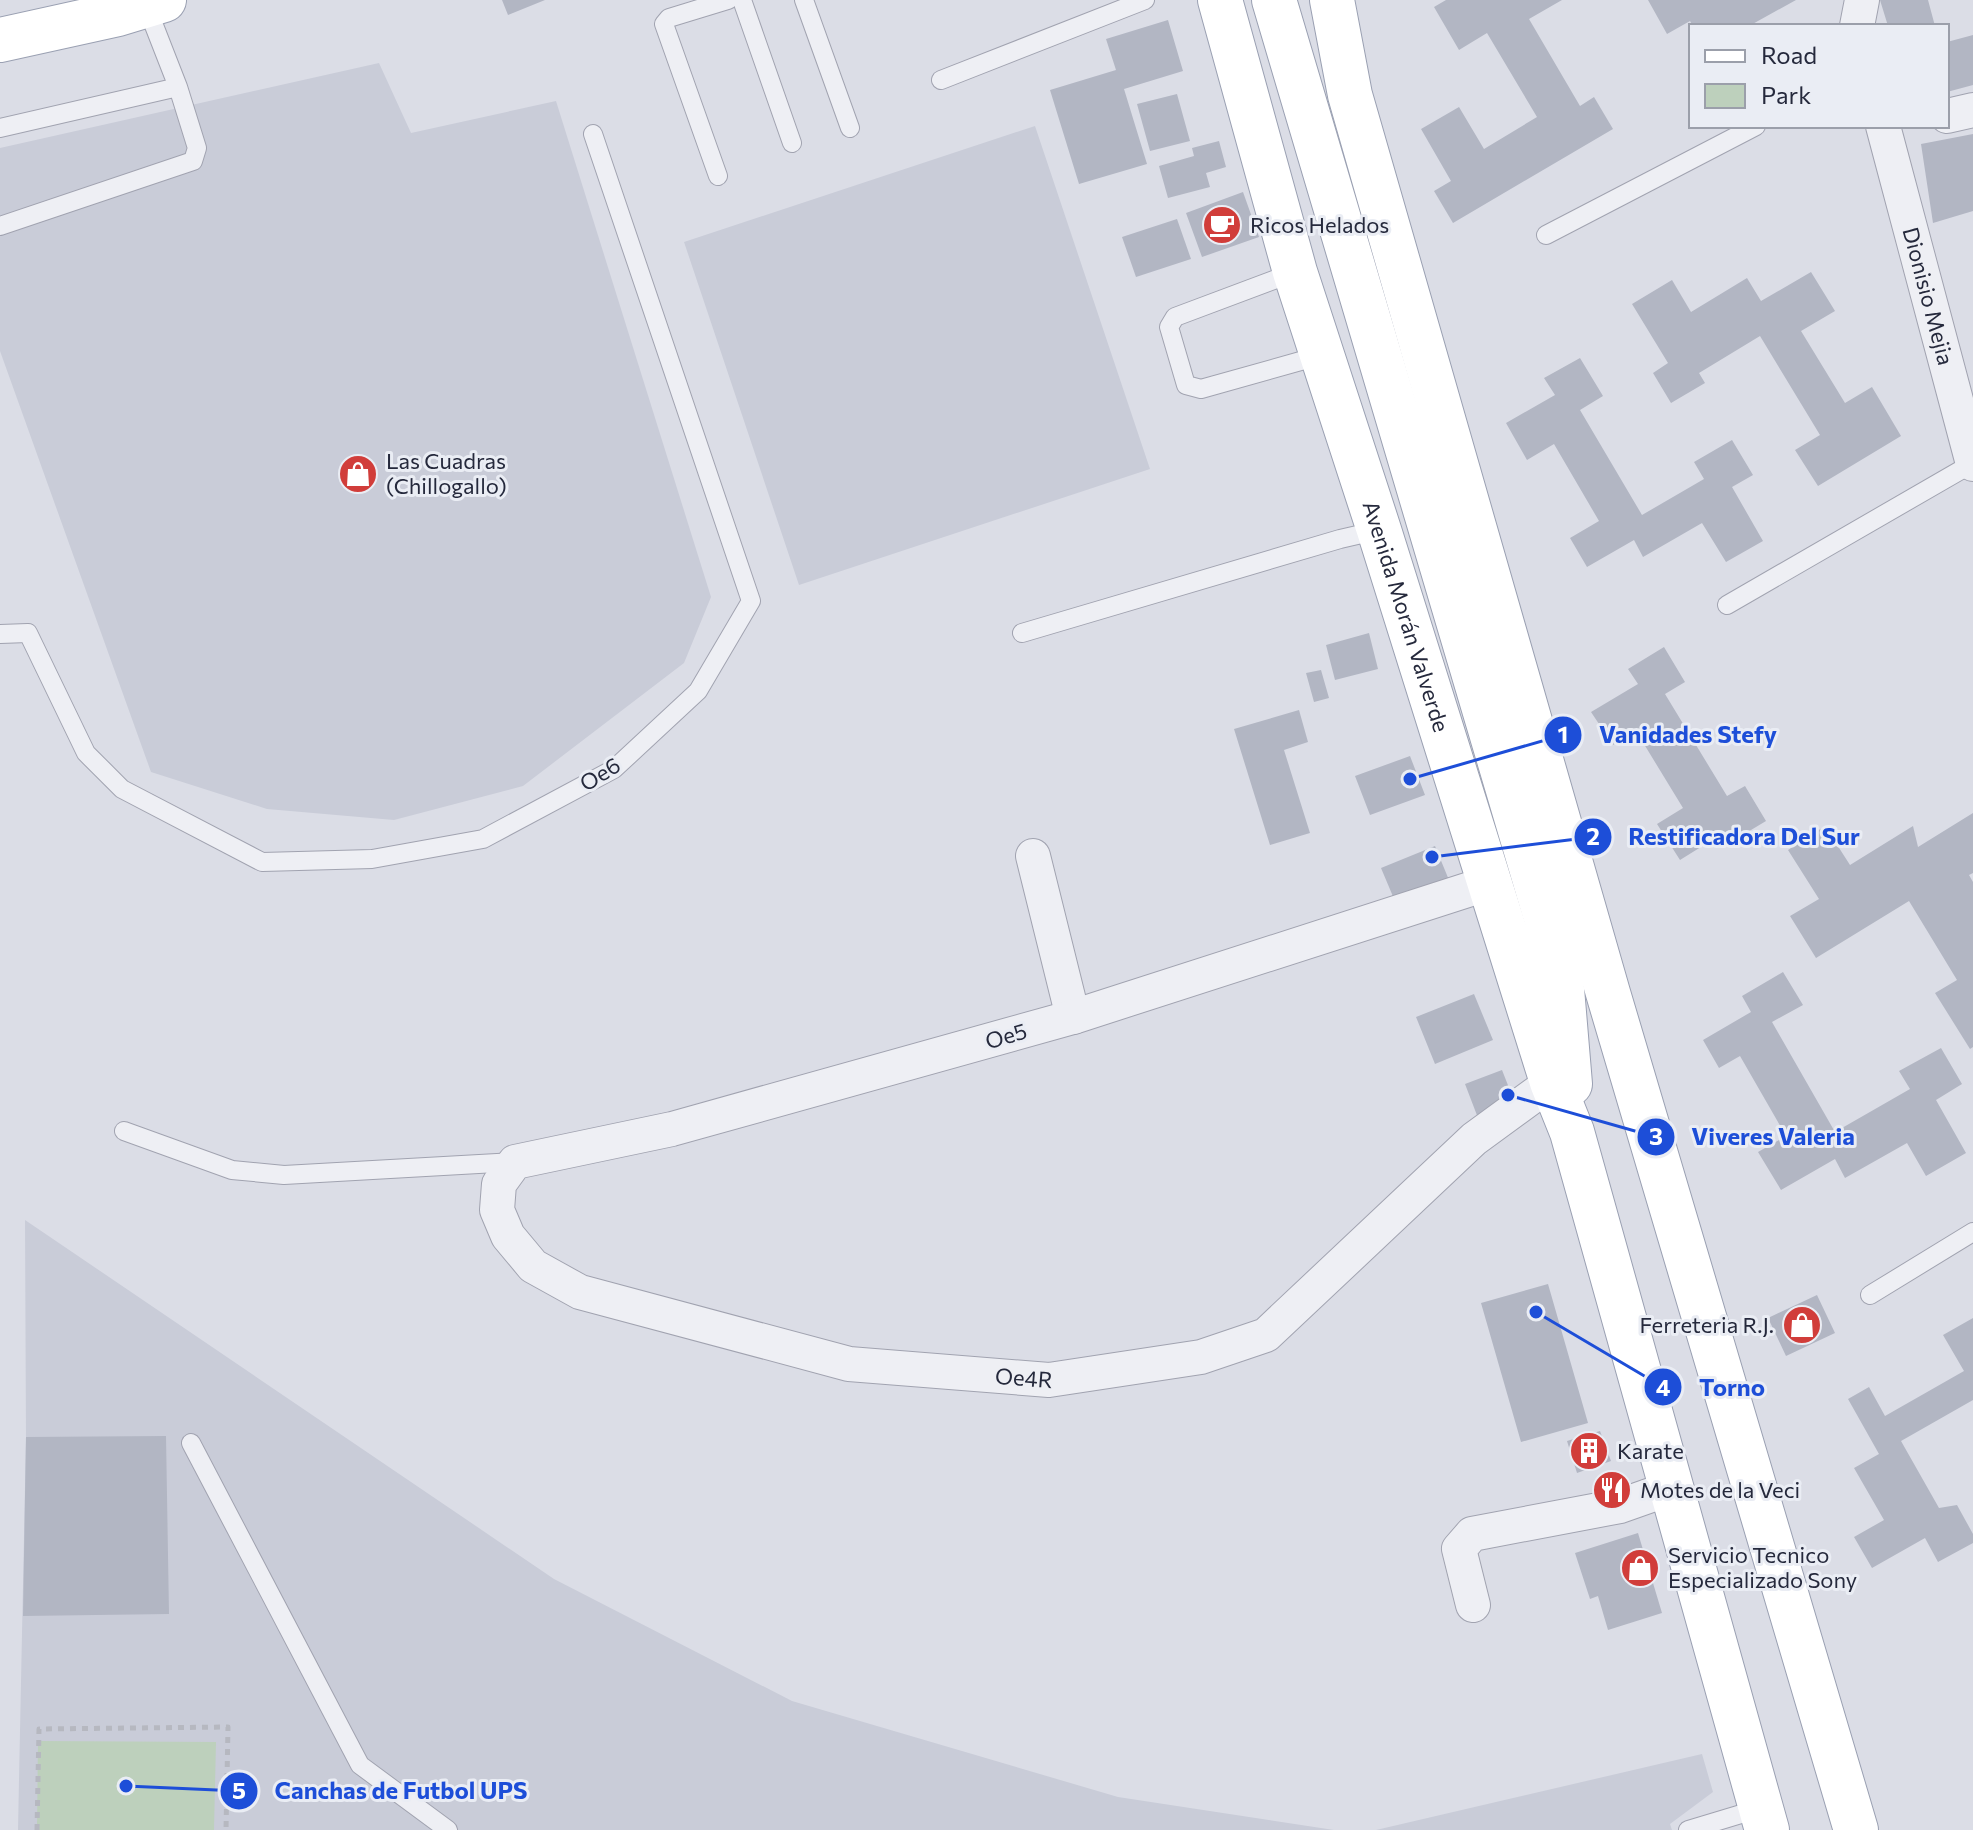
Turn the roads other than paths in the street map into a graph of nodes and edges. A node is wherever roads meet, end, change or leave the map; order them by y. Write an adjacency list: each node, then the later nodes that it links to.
1 (728, 0): 22 (lane)
2 (742, 0): 21 (lane)
3 (804, 0): 17 (lane)
4 (1145, 0): 12 (lane)
5 (1220, 0): 25 (main road, Avenida Morán Valverde)
6 (1274, 0): 35 (main road)
7 (1332, 0): 46 (main road)
8 (1862, 0): 10 (street)
9 (155, 3): 11 (main road); 13 (lane)
10 (1857, 24)
11 (0, 40)
12 (941, 80)
13 (178, 87): 16 (lane); 23 (lane)
14 (1973, 110): 15 (street)
15 (1949, 116)
16 (0, 128)
17 (850, 128)
18 (1752, 128): 24 (lane)
19 (1892, 128): 27 (street, Dionisio Mejia)
20 (593, 134): 31 (lane, Oe6)
21 (792, 143)
22 (718, 176)
23 (0, 226)
24 (1546, 235)
25 (1295, 272): 26 (main road, Avenida Morán Valverde); 26 (lane)
26 (1322, 355): 28 (main road, Avenida Morán Valverde)
27 (1973, 464): 29 (lane)
28 (1379, 530): 30 (lane); 33 (main road, Avenida Morán Valverde)
29 (1727, 605)
30 (1022, 633)
31 (0, 634)
32 (1033, 856): 34 (street)
33 (1489, 883): 34 (street, Oe5); 35 (main road, Avenida Morán Valverde)
34 (1073, 1017): 37 (street, Oe5)
35 (1561, 1068): 37 (street, Oe4R); 41 (main road)
36 (124, 1131): 37 (lane)
37 (515, 1162)
38 (1973, 1232): 39 (lane)
39 (1870, 1295)
40 (191, 1443): 44 (lane)
41 (1671, 1488): 42 (street); 43 (main road)
42 (1473, 1605)
43 (1764, 1819): 45 (lane)
44 (448, 1830)
45 (1688, 1830)
46 (1856, 1830)

